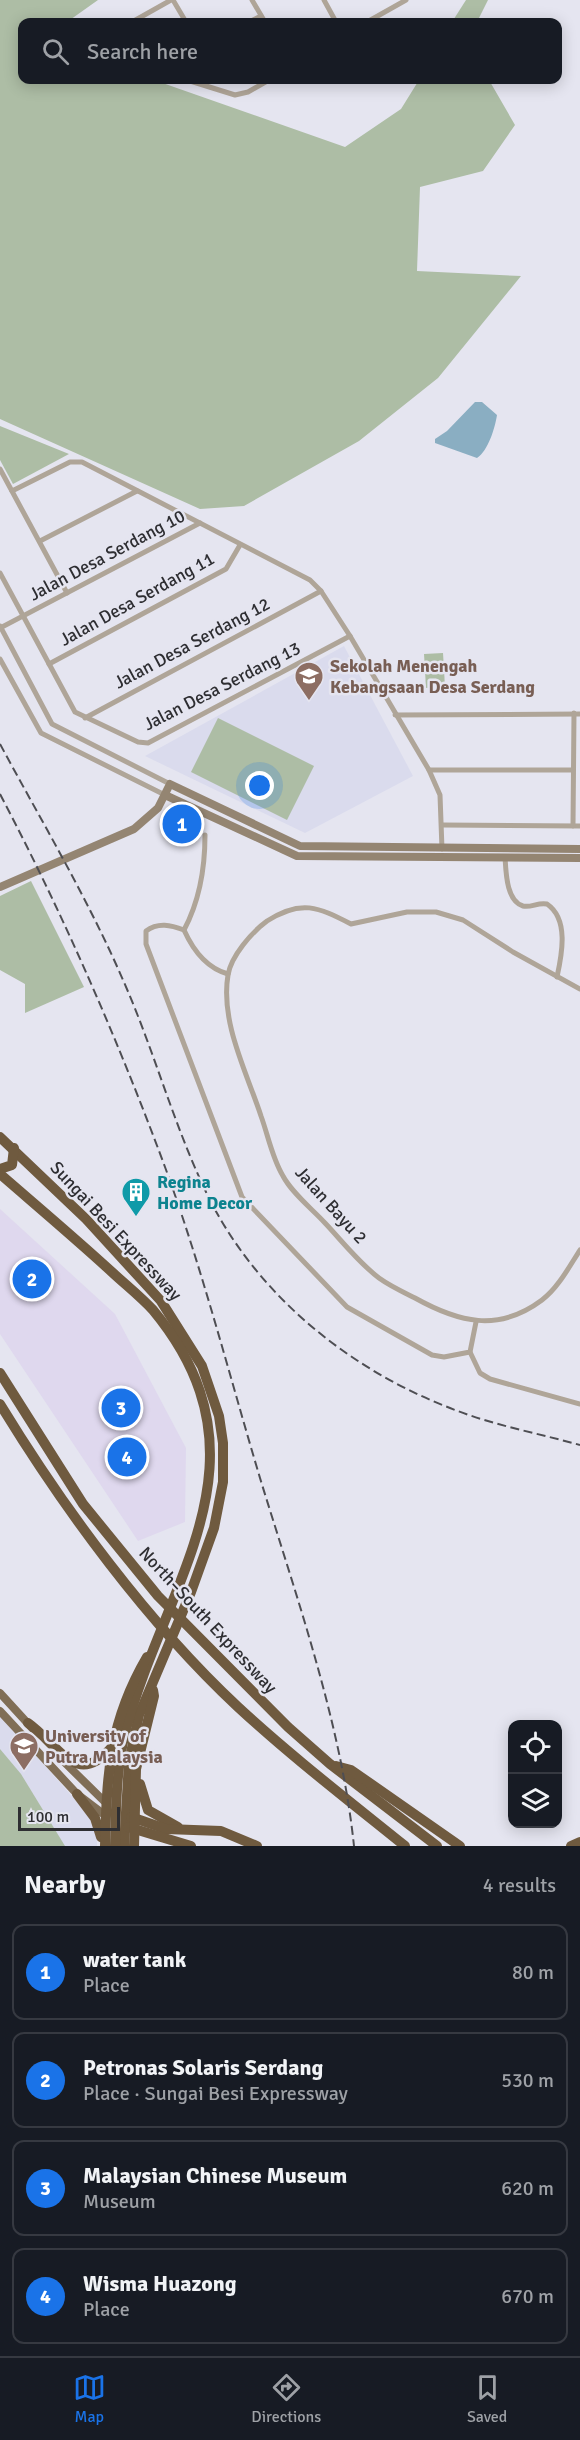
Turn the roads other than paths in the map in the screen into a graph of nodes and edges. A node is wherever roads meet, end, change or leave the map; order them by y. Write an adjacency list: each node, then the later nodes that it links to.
1 (172, 0): 8 (street); 9 (street)
2 (252, 0): 7 (street)
3 (324, 0): 11 (street)
4 (390, 0): 6 (street)
5 (406, 0): 6 (street)
6 (394, 7): 12 (street)
7 (261, 16): 10 (street)
8 (139, 18)
9 (183, 18)
10 (257, 18)
11 (334, 18)
12 (375, 18)
13 (202, 84): 14 (street)
14 (262, 84)
15 (0, 469): 16 (street)
16 (12, 491): 17 (street); 19 (street)
17 (137, 491): 18 (street); 19 (street)
18 (200, 523): 20 (street); 23 (street, Jalan Desa Serdang 10)
19 (40, 541): 23 (street)
20 (240, 545): 22 (street); 28 (street, Jalan Desa Serdang 11)
21 (0, 573): 24 (street)
22 (321, 591): 26 (street); 31 (street, Jalan Desa Serdang 12)
23 (67, 593): 24 (street, Jalan Desa Serdang 10)
24 (25, 615): 25 (street, Jalan Desa Serdang 10); 28 (street)
25 (0, 628): 34 (street)
26 (350, 636): 30 (street); 31 (street, Jalan Desa Serdang 13)
27 (0, 659): 35 (street)
28 (50, 664): 31 (street, Jalan Desa Serdang 13)
29 (577, 714): 30 (street); 33 (street)
30 (395, 715): 32 (street)
31 (85, 718)
32 (429, 770): 33 (street); 36 (street)
33 (573, 770): 37 (street)
34 (170, 784): 35 (street); 40 (street)
35 (165, 795): 42 (street); 45 (street)
36 (442, 825): 37 (street); 40 (street)
37 (573, 826): 38 (street)
38 (580, 826)
39 (205, 835): 46 (street)
40 (442, 847): 41 (street); 42 (street)
41 (580, 849)
42 (442, 857): 43 (street)
43 (505, 857): 44 (street); 48 (street)
44 (580, 858)
45 (0, 887)
46 (184, 930): 47 (street); 56 (street)
47 (228, 974): 48 (street); 55 (street, Jalan Bayu 2)
48 (557, 977): 49 (street)
49 (580, 989)
50 (0, 1137): 51 (highway, Sungai Besi Expressway)
51 (14, 1148): 52 (highway); 61 (highway, Sungai Besi Expressway)
52 (0, 1168)
53 (0, 1174): 60 (highway, Sungai Besi Expressway)
54 (580, 1250): 55 (street)
55 (476, 1322): 56 (street)
56 (470, 1352): 59 (street)
57 (0, 1373): 67 (highway, North–South Expressway)
58 (0, 1404): 83 (highway, North–South Expressway)
59 (580, 1404)
60 (158, 1643): 63 (highway, Sungai Besi Expressway); 66 (highway)
61 (152, 1683): 63 (highway, Sungai Besi Expressway); 68 (highway)
62 (0, 1693): 65 (main road)
63 (142, 1696): 77 (highway); 78 (highway)
64 (0, 1711): 69 (main road)
65 (27, 1723): 66 (highway); 70 (main road)
66 (112, 1747): 70 (highway)
67 (330, 1764): 84 (highway, North–South Expressway); 85 (highway)
68 (136, 1769): 72 (highway); 73 (highway)
69 (77, 1794): 71 (main road); 76 (highway)
70 (107, 1804): 71 (highway); 72 (highway)
71 (106, 1816): 72 (highway); 76 (highway)
72 (134, 1825): 73 (highway); 74 (highway); 79 (highway)
73 (183, 1830): 82 (highway)
74 (176, 1841): 80 (highway); 81 (highway)
75 (580, 1842): 86 (highway)
76 (105, 1846): 79 (highway)
77 (115, 1846)
78 (124, 1846)
79 (134, 1846)
80 (160, 1846)
81 (191, 1846)
82 (257, 1846)
83 (405, 1846)
84 (437, 1846)
85 (460, 1846)
86 (571, 1846)

